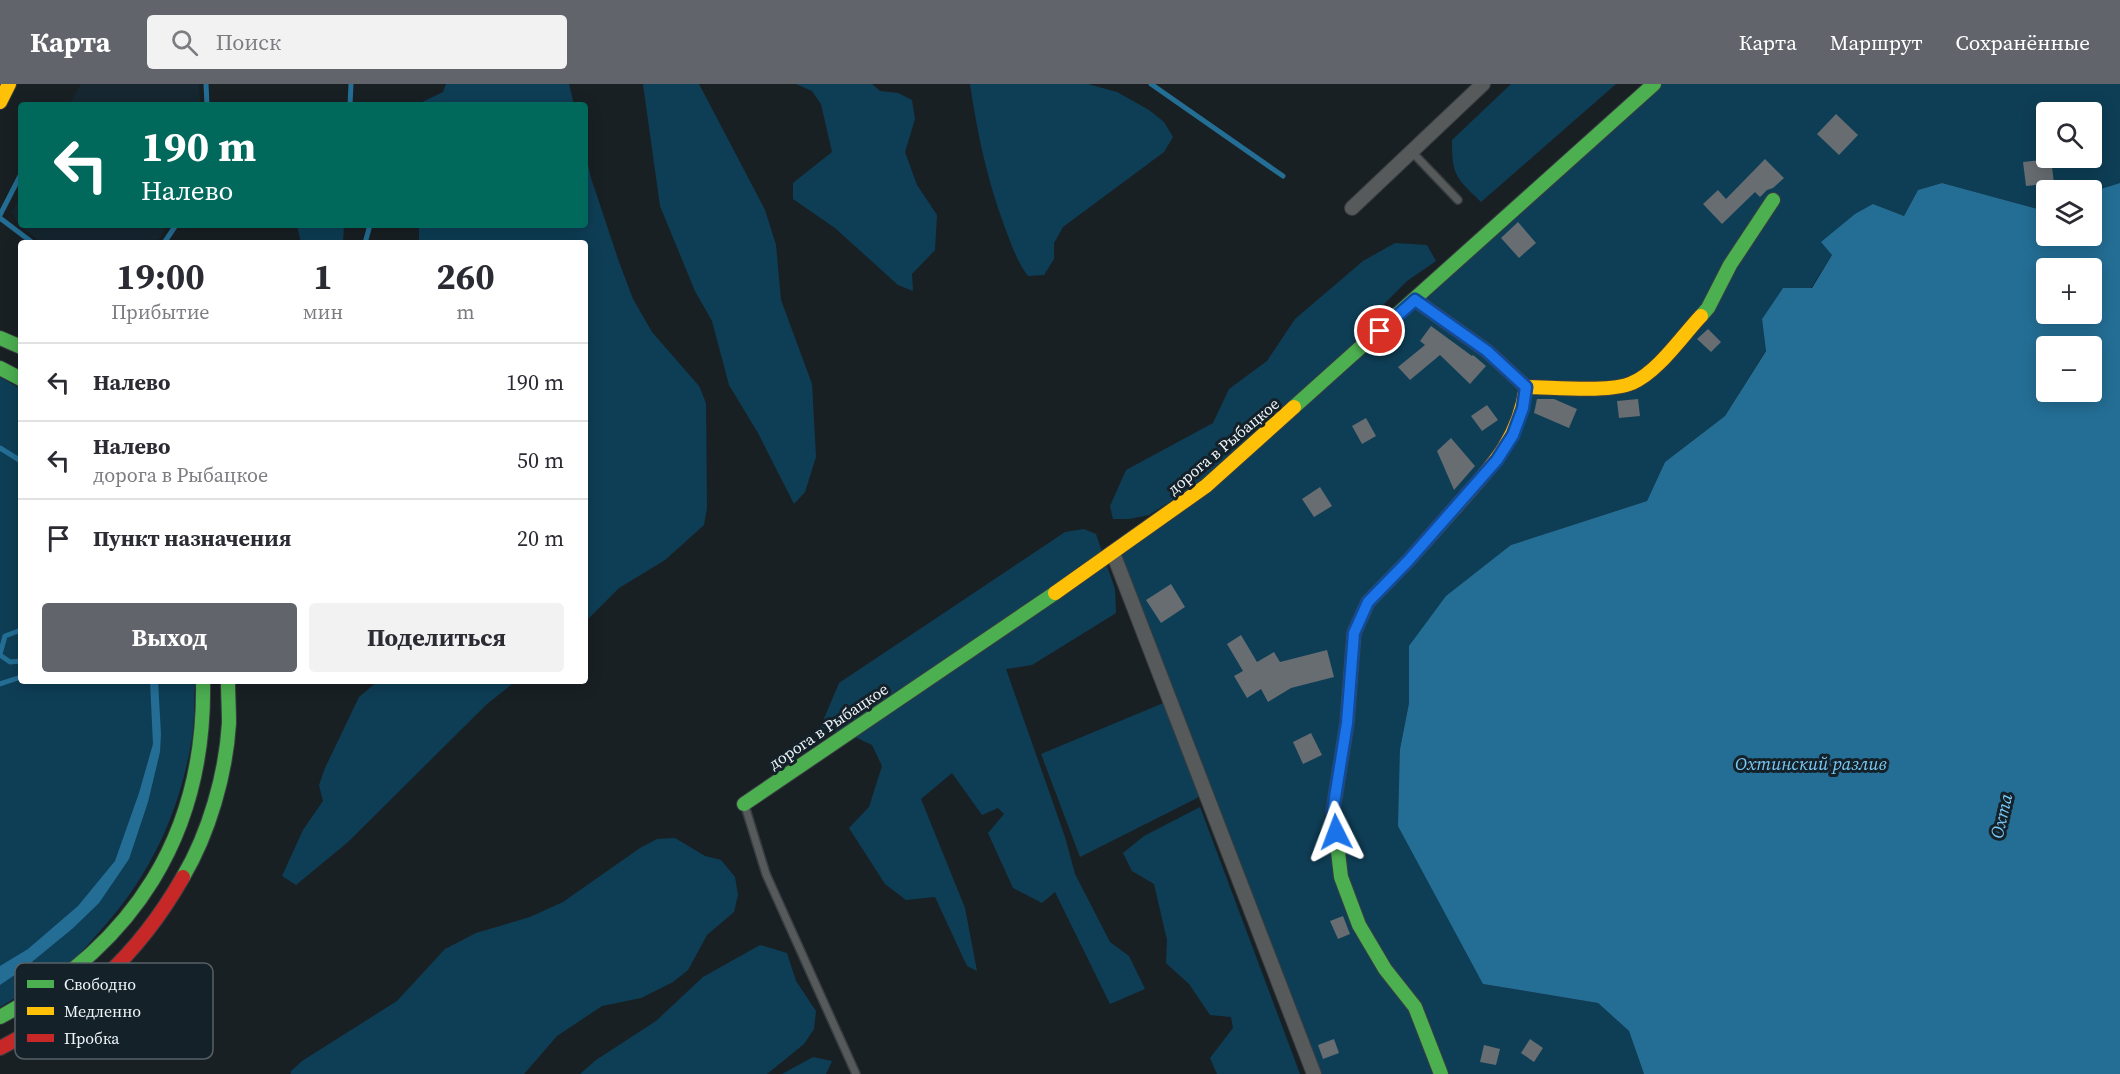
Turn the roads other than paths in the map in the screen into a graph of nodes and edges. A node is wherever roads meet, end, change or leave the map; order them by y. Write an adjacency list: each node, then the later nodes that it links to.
1 (9, 84): 4 (main road)
2 (1483, 84): 5 (street)
3 (1654, 84): 9 (main road, дорога в Рыбацкое)
4 (0, 102)
5 (1412, 152): 6 (lane); 8 (street)
6 (1458, 200)
7 (1773, 200): 14 (main road)
8 (1352, 208)
9 (1415, 300): 14 (street); 15 (main road, дорога в Рыбацкое)
10 (0, 338): 11 (main road)
11 (18, 346)
12 (0, 368): 13 (main road)
13 (18, 377)
14 (1526, 387): 27 (main road)
15 (1113, 553): 18 (main road, дорога в Рыбацкое); 26 (street)
16 (203, 684): 19 (main road)
17 (228, 684): 20 (main road)
18 (744, 804): 25 (lane)
19 (81, 963)
20 (121, 963)
21 (15, 1008): 22 (main road)
22 (0, 1017)
23 (15, 1041): 24 (main road)
24 (0, 1048)
25 (856, 1074)
26 (1314, 1074)
27 (1441, 1074)

